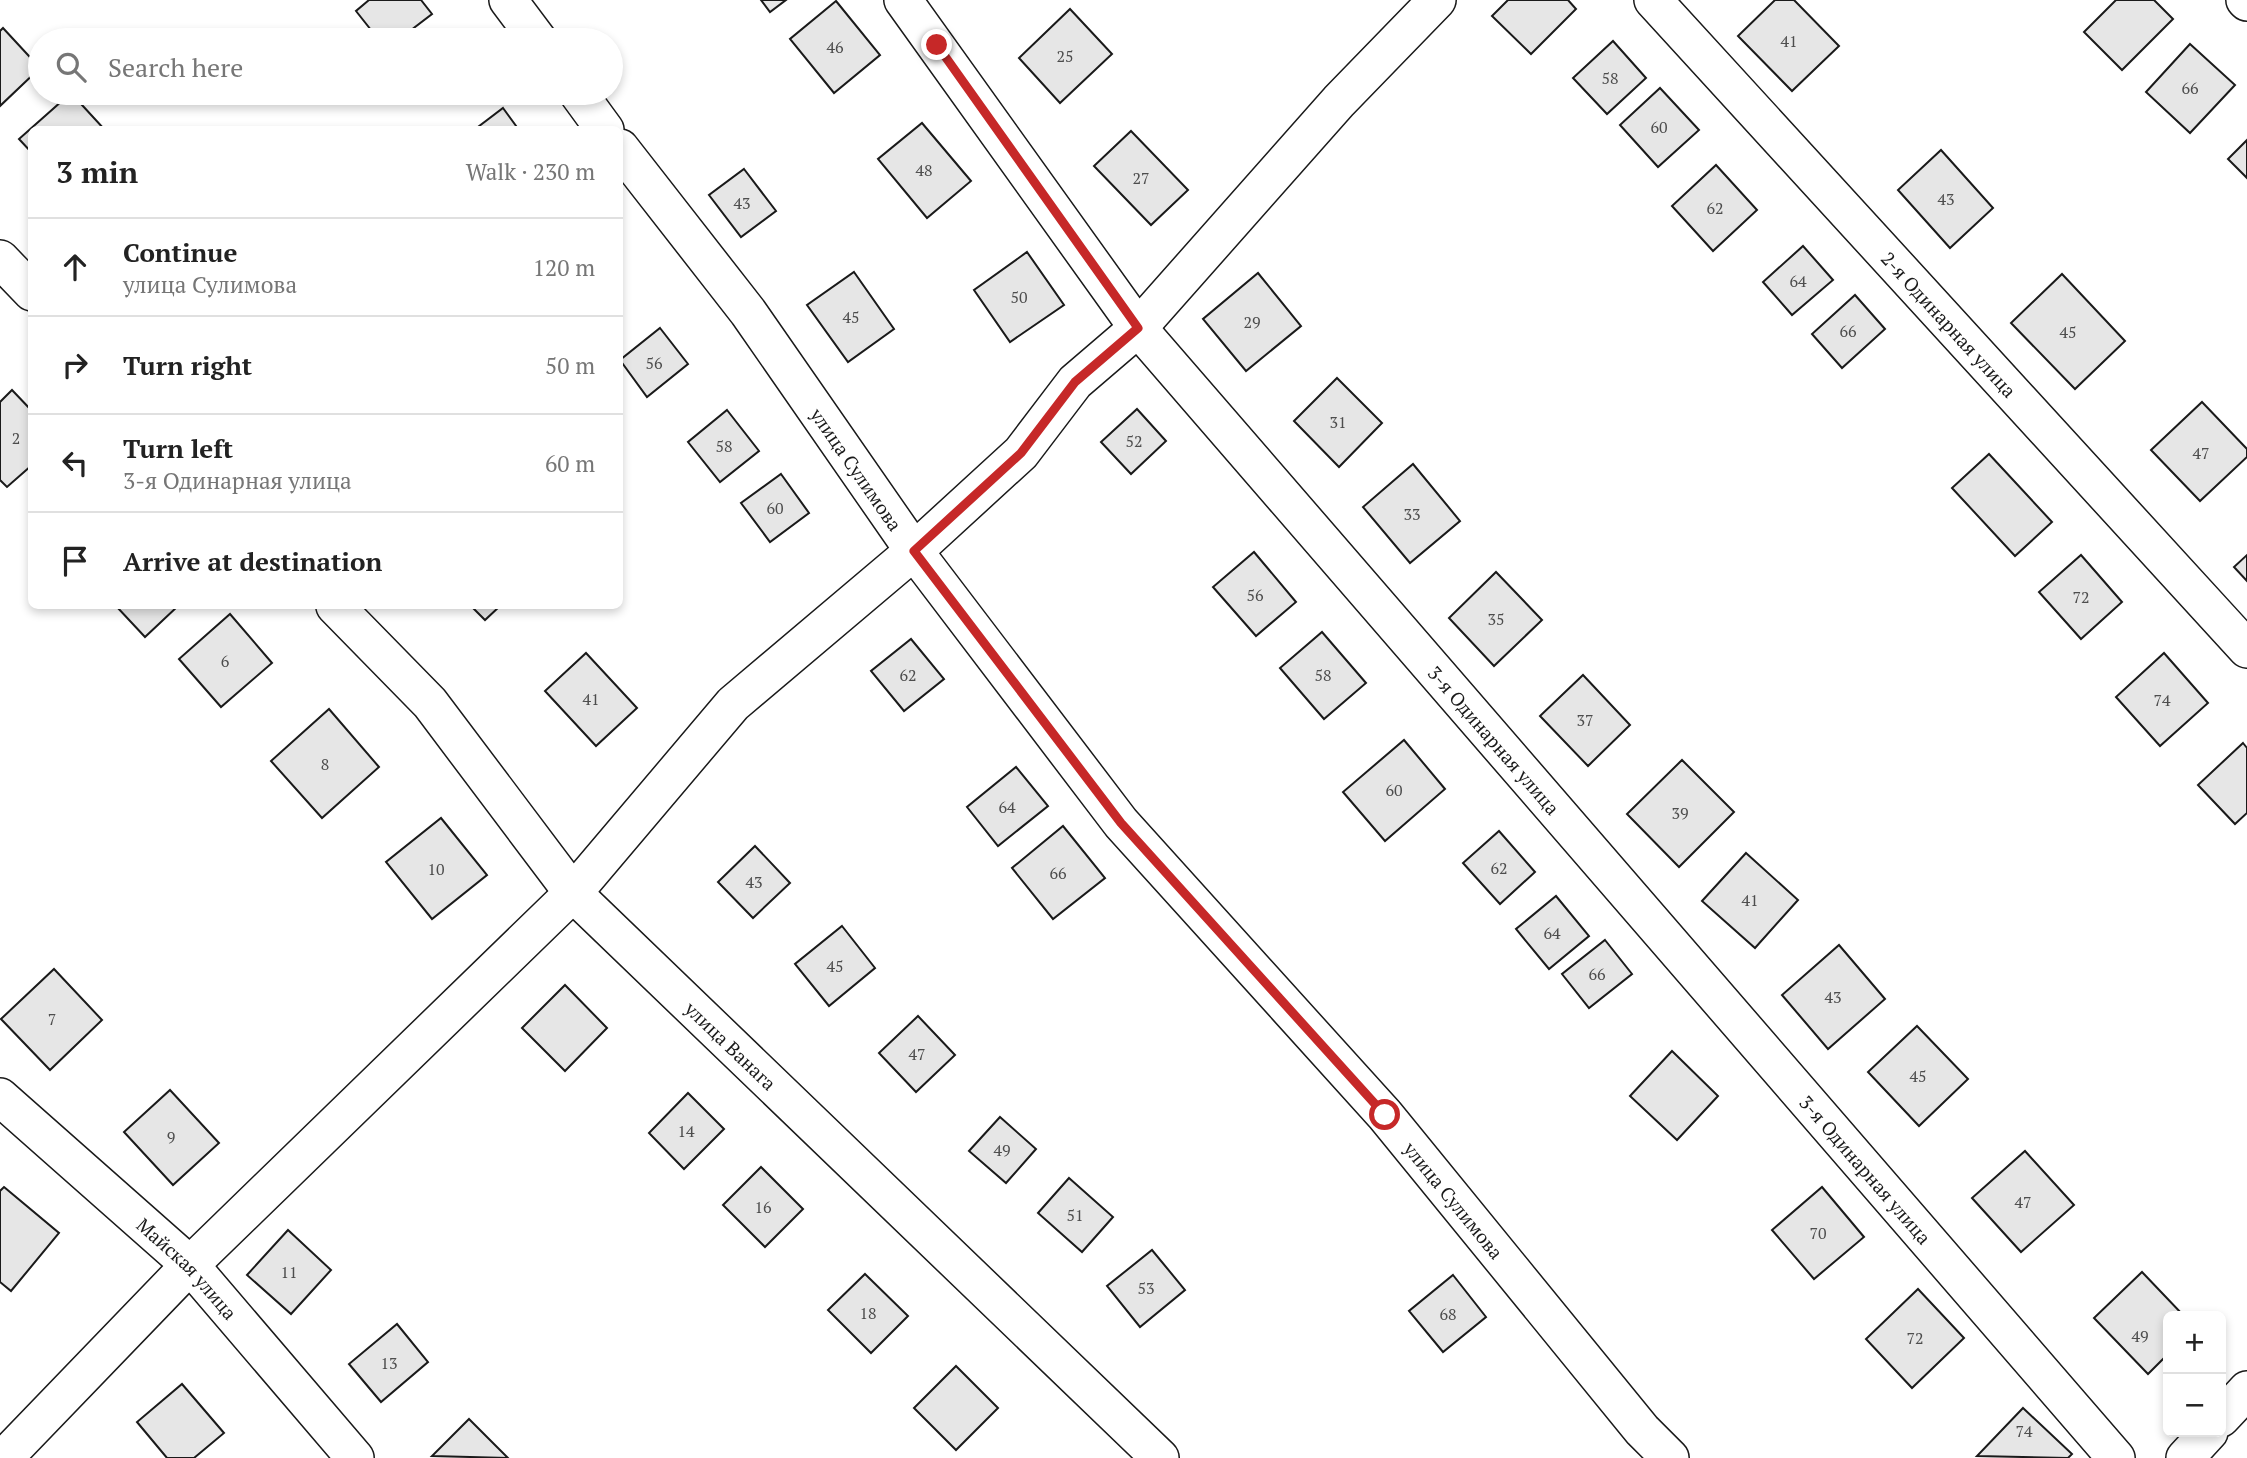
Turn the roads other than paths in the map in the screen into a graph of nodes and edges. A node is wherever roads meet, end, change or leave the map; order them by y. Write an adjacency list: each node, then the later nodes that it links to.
1 (508, 0): 5 (street)
2 (903, 0): 11 (street, 3-я Одинарная улица)
3 (1437, 0): 11 (street)
4 (1653, 0): 14 (street, 2-я Одинарная улица)
5 (529, 28)
6 (587, 105): 7 (street)
7 (602, 126)
8 (623, 152): 12 (street, улица Сулимова)
9 (0, 259): 10 (street)
10 (28, 288)
11 (1138, 328): 12 (street); 25 (street, 3-я Одинарная улица)
12 (914, 551): 15 (street); 24 (street, улица Сулимова)
13 (338, 609): 15 (street, улица Ванага)
14 (2247, 649)
15 (573, 893): 17 (street); 23 (street, улица Ванага)
16 (0, 1097): 17 (street, Майская улица)
17 (190, 1265): 21 (street); 22 (street, Майская улица)
18 (2247, 1390): 19 (street)
19 (2226, 1413)
20 (2204, 1437): 26 (street)
21 (4, 1458)
22 (355, 1458)
23 (1160, 1458)
24 (1670, 1458)
25 (2116, 1458)
26 (2185, 1458)

